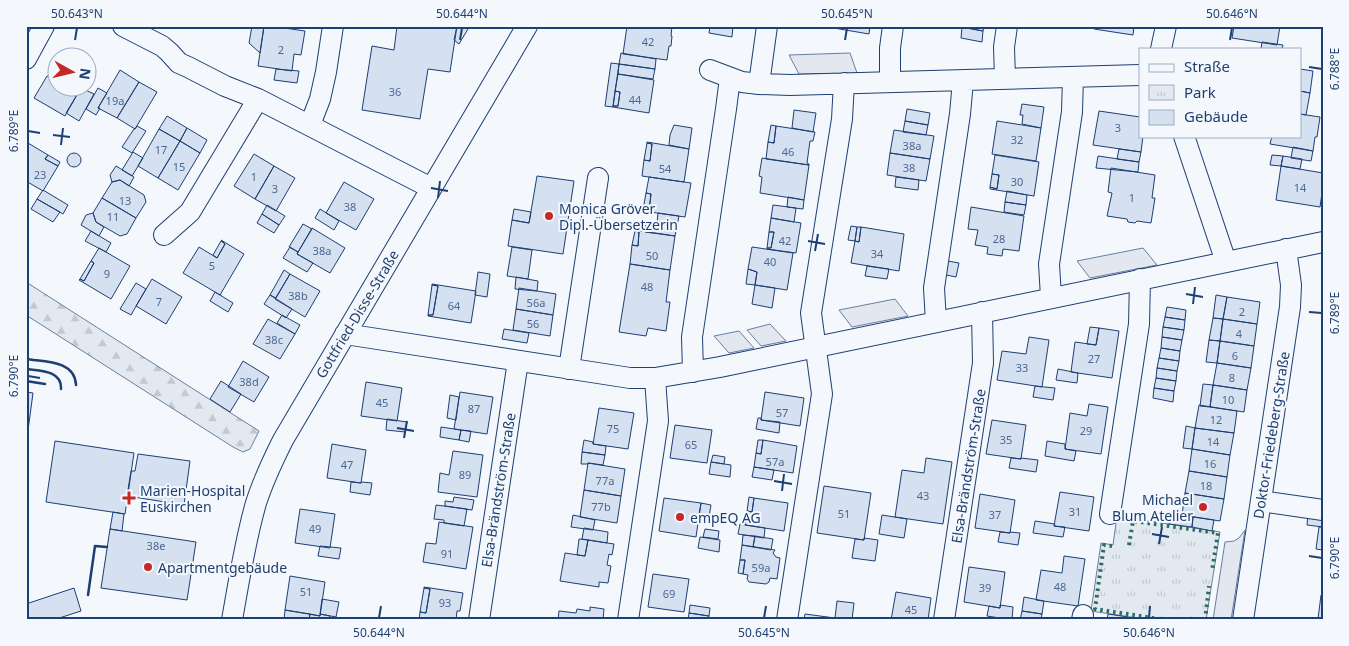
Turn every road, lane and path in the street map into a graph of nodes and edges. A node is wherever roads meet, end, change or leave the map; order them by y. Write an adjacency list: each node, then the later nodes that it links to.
1 (44, 26): 10 (street)
2 (123, 26): 20 (street)
3 (333, 26): 21 (street)
4 (527, 26): 24 (street, Gottfried-Disse-Straße)
5 (767, 26): 19 (street)
6 (893, 26): 17 (street)
7 (1007, 26): 15 (street)
8 (1166, 26): 9 (street)
9 (1161, 48)
10 (26, 59)
11 (710, 70): 14 (street)
12 (1139, 75): 13 (street)
13 (1073, 76): 15 (street); 30 (street)
14 (730, 78): 19 (street); 37 (street)
15 (1005, 79): 16 (street)
16 (963, 81): 17 (street); 32 (street)
17 (890, 82): 18 (street)
18 (844, 83): 19 (street); 34 (street)
19 (759, 84)
20 (258, 99): 21 (street); 25 (street)
21 (310, 126): 24 (street)
22 (1185, 138): 28 (street)
23 (598, 178): 36 (street)
24 (431, 188): 33 (street, Gottfried-Disse-Straße)
25 (164, 235)
26 (1323, 242): 27 (street)
27 (1286, 249): 28 (street); 39 (street, Doktor-Friedeberg-Straße)
28 (1226, 262): 29 (street)
29 (1140, 280): 30 (street); 41 (street)
30 (1052, 297): 31 (street)
31 (982, 312): 32 (street); 46 (street, Elsa-Brändström-Straße)
32 (936, 322): 34 (street)
33 (345, 334): 35 (street); 42 (street, Gottfried-Disse-Straße)
34 (816, 346): 37 (street); 45 (street)
35 (518, 361): 36 (street); 43 (street, Elsa-Brändström-Straße)
36 (569, 369): 38 (street)
37 (693, 372): 38 (street)
38 (655, 378): 44 (street)
39 (1261, 501): 40 (street); 47 (street, Doktor-Friedeberg-Straße)
40 (1323, 510)
41 (1110, 514)
42 (232, 620)
43 (479, 620)
44 (628, 620)
45 (787, 620)
46 (944, 620)
47 (1243, 620)

